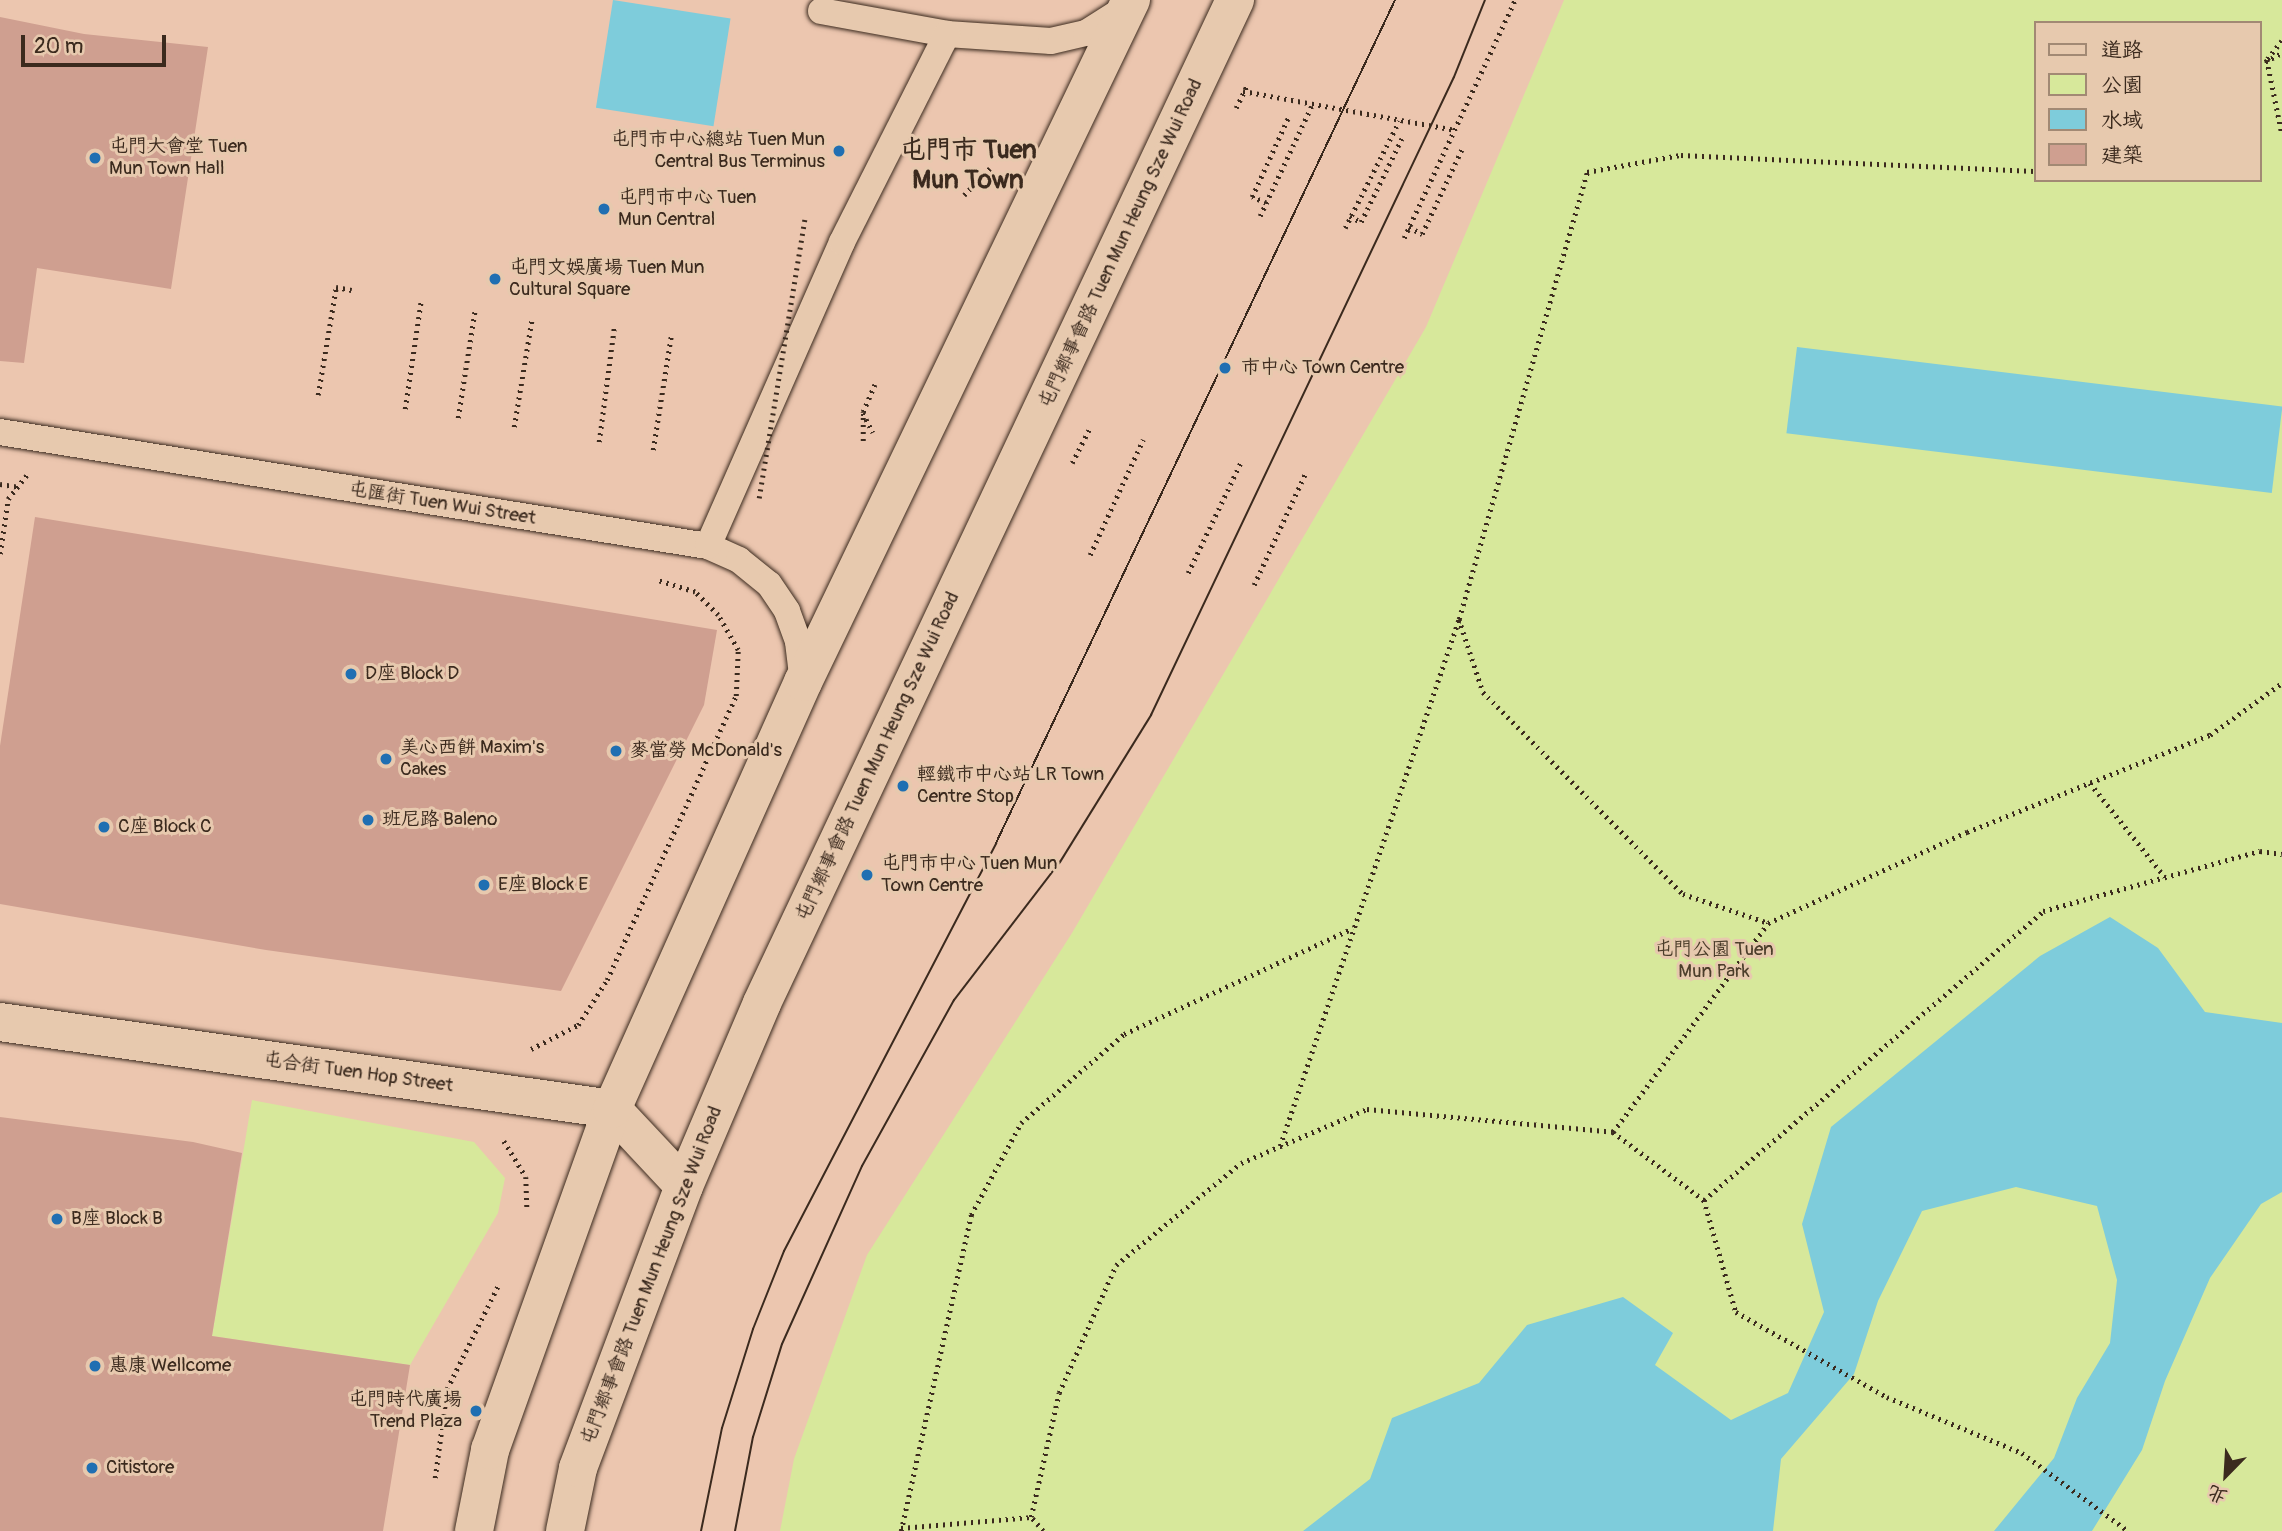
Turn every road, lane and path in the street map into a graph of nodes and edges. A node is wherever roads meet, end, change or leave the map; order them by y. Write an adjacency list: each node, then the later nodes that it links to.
1 (1236, 0): 74 (main road, 屯門鄉事會路 Tuen Mun Heung Sze Wui Road)
2 (1515, 0): 16 (path)
3 (1130, 3): 5 (lane); 61 (main road)
4 (821, 11): 5 (lane)
5 (947, 34): 54 (lane)
6 (2282, 41): 8 (path)
7 (2282, 53): 8 (path)
8 (2267, 60): 9 (path); 17 (path)
9 (2261, 64)
10 (1247, 85): 13 (path, bridge)
11 (1240, 91): 12 (path)
12 (1312, 105): 15 (path); 23 (path)
13 (1236, 108)
14 (1288, 118): 23 (path)
15 (1399, 121): 16 (path); 26 (path)
16 (1455, 130): 27 (path)
17 (2282, 134)
18 (1402, 138): 26 (path)
19 (1462, 149): 27 (path)
20 (990, 168): 22 (path)
21 (2034, 171): 60 (path)
22 (964, 195)
23 (1266, 203): 25 (path)
24 (805, 216): 53 (path, bridge)
25 (1260, 216)
26 (1350, 216): 28 (path)
27 (1409, 227): 29 (path)
28 (1345, 228)
29 (1404, 238)
30 (352, 290): 37 (path)
31 (421, 301): 38 (path)
32 (475, 310): 39 (path)
33 (532, 318): 40 (path)
34 (614, 328): 45 (path)
35 (671, 336): 46 (path)
36 (875, 384): 44 (path)
37 (318, 395)
38 (405, 410)
39 (458, 418)
40 (514, 427)
41 (1089, 429): 48 (path)
42 (0, 432): 54 (lane, 屯匯街 Tuen Wui Street)
43 (1143, 440): 56 (path)
44 (863, 441)
45 (599, 442)
46 (653, 450)
47 (1242, 460): 57 (path)
48 (1072, 463)
49 (1306, 472): 59 (path)
50 (42, 476): 52 (path)
51 (0, 484): 52 (path)
52 (18, 487): 55 (path)
53 (760, 498)
54 (708, 546): 61 (lane, 屯匯街 Tuen Wui Street)
55 (0, 554)
56 (1090, 555)
57 (1188, 573)
58 (649, 577): 69 (path)
59 (1254, 585)
60 (1459, 619): 66 (path); 67 (path)
61 (803, 682): 70 (main road)
62 (2282, 683): 63 (path)
63 (2090, 783): 65 (path); 66 (path)
64 (2282, 854): 65 (path)
65 (2165, 877): 75 (path)
66 (1768, 922): 71 (path)
67 (1354, 928): 73 (path); 80 (path)
68 (0, 1022): 70 (main road, 屯合街 Tuen Hop Street)
69 (517, 1051)
70 (612, 1109): 74 (main road); 81 (main road)
71 (1613, 1132): 73 (path); 75 (path)
72 (498, 1137): 76 (path)
73 (1280, 1146): 79 (path)
74 (684, 1186): 82 (main road, 屯門鄉事會路 Tuen Mun Heung Sze Wui Road)
75 (1704, 1200): 84 (path)
76 (523, 1223)
77 (499, 1284): 78 (path)
78 (435, 1485)
79 (1031, 1517): 80 (path); 83 (path)
80 (901, 1530)
81 (474, 1531)
82 (565, 1531)
83 (1043, 1531)
84 (2128, 1531)

